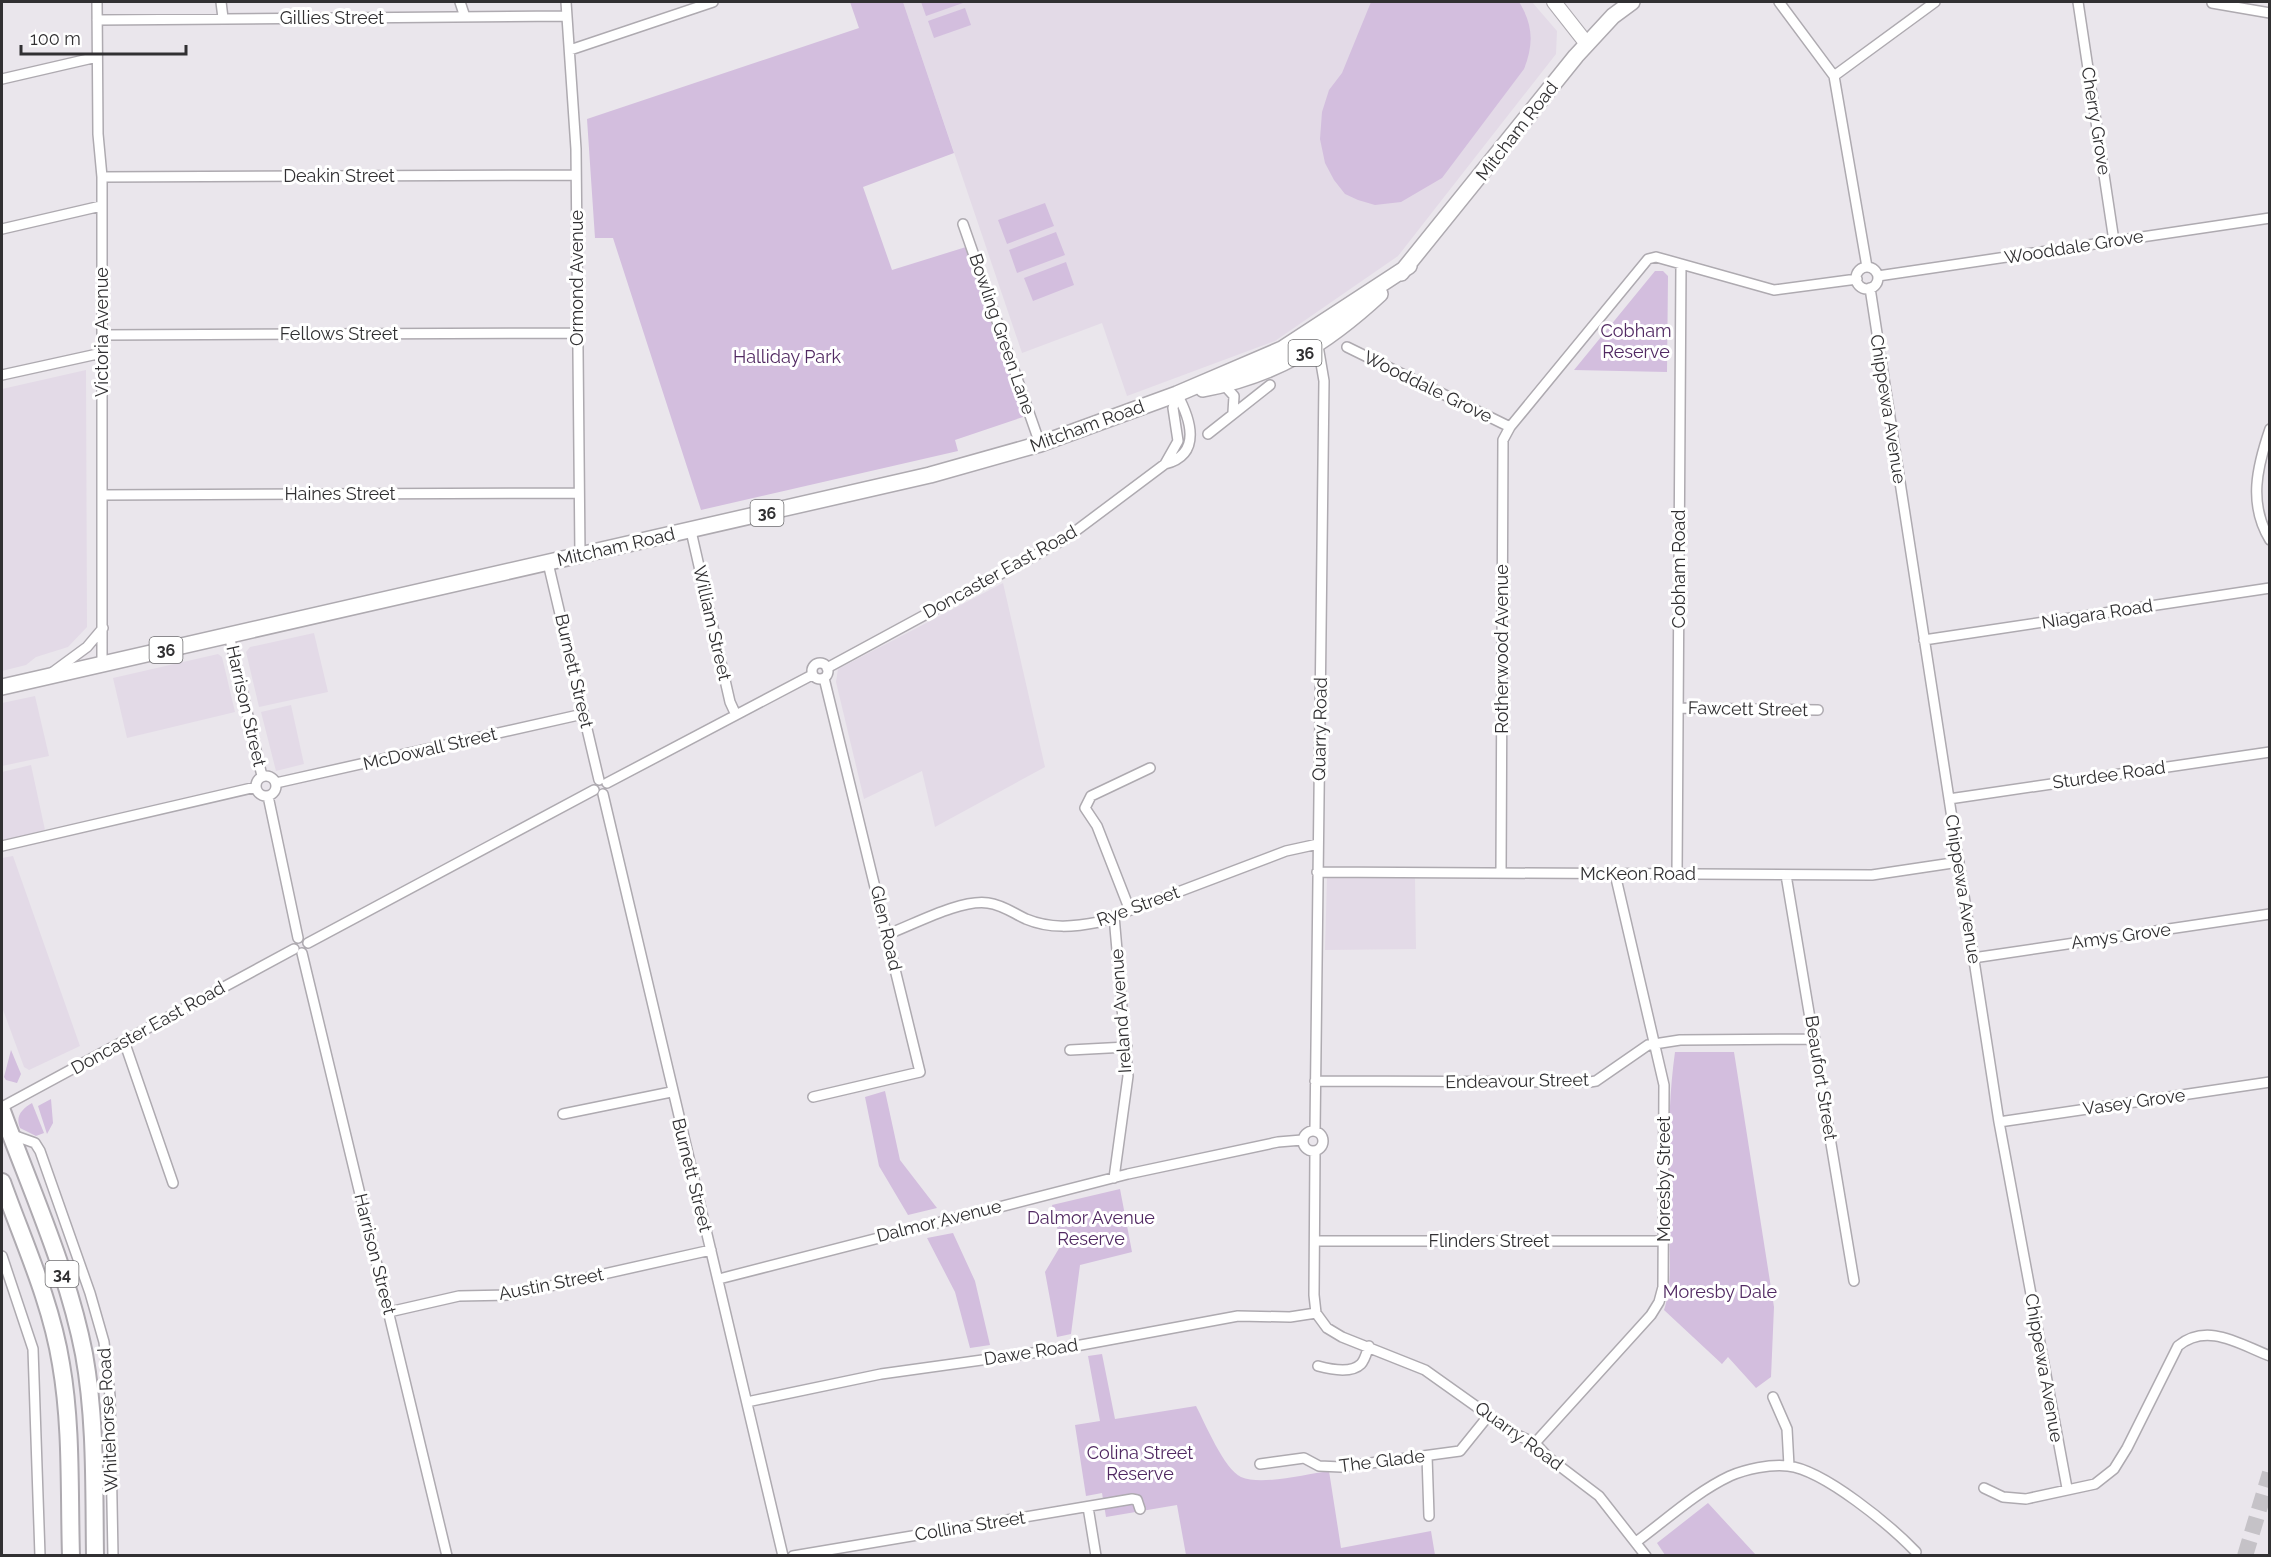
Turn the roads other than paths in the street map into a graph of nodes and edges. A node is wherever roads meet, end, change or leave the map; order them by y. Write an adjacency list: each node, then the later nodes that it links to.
1 (97, 2): 16 (street, Victoria Avenue)
2 (221, 2): 15 (street)
3 (460, 2): 14 (street)
4 (566, 2): 13 (street, Ormond Avenue)
5 (713, 2): 18 (street)
6 (1554, 2): 17 (main road)
7 (1632, 2): 17 (main road, Mitcham Road / 36)
8 (1779, 2): 20 (street)
9 (1935, 2): 20 (street)
10 (2078, 2): 28 (street, Cherry Grove)
11 (2212, 3): 12 (street)
12 (2270, 13)
13 (566, 16): 14 (street, Gillies Street); 18 (street, Ormond Avenue)
14 (465, 17): 15 (street, Gillies Street)
15 (223, 18): 16 (street, Gillies Street)
16 (97, 20): 19 (street, Victoria Avenue)
17 (1587, 44): 30 (main road, Mitcham Road / 36)
18 (570, 50): 22 (street, Ormond Avenue)
19 (97, 57): 21 (street); 23 (street, Victoria Avenue)
20 (1834, 76): 31 (street)
21 (2, 79)
22 (576, 175): 23 (street, Deakin Street); 36 (street, Ormond Avenue)
23 (102, 177): 24 (street, Victoria Avenue)
24 (101, 206): 27 (street); 37 (street, Victoria Avenue)
25 (2270, 218): 28 (street, Wooddale Grove)
26 (963, 224): 49 (street, Bowling Green Lane)
27 (2, 229)
28 (2114, 241): 32 (street, Wooddale Grove)
29 (1681, 264): 33 (street, Wooddale Grove); 46 (street, Wooddale Grove); 67 (street, Cobham Road)
30 (1408, 266): 35 (main road, Mitcham Road / 36); 38 (main road, Mitcham Road / 36)
31 (1867, 267): 32 (street); 33 (street)
32 (1878, 276): 34 (street)
33 (1857, 279): 34 (street)
34 (1870, 288): 60 (street, Chippewa Avenue)
35 (1312, 330): 38 (street, Quarry Road); 44 (main road, Mitcham Road / 36)
36 (576, 333): 37 (street, Fellows Street); 51 (street, Ormond Avenue)
37 (102, 335): 40 (street, Victoria Avenue)
38 (1320, 344): 42 (main road, Mitcham Road / 36); 80 (street, Quarry Road)
39 (1347, 347): 46 (street, Wooddale Grove)
40 (102, 353): 41 (street); 52 (street, Victoria Avenue)
41 (2, 375)
42 (1224, 385): 44 (main road, Mitcham Road / 36); 45 (street)
43 (1270, 385): 45 (street)
44 (1177, 394): 49 (main road, Mitcham Road / 36); 50 (street, Doncaster East Road); 50 (street, Doncaster East Road)
45 (1233, 412): 48 (street)
46 (1510, 427): 84 (street, Rotherwood Avenue)
47 (2270, 429): 54 (street)
48 (1208, 434)
49 (1041, 444): 53 (main road, Mitcham Road / 36)
50 (1165, 464): 62 (street, Doncaster East Road)
51 (578, 493): 52 (street, Haines Street); 55 (street, Ormond Avenue)
52 (102, 495): 58 (street, Victoria Avenue)
53 (691, 531): 55 (main road, Mitcham Road / 36); 70 (street, William Street)
54 (2270, 540)
55 (580, 555): 56 (main road, Mitcham Road / 36)
56 (548, 563): 59 (main road, Mitcham Road / 36); 69 (street, Burnett Street)
57 (2270, 588): 60 (street, Niagara Road)
58 (103, 628): 61 (street, Victoria Avenue); 64 (street, Mitcham Road)
59 (229, 635): 61 (main road, Mitcham Road / 36); 73 (street, Harrison Street)
60 (1924, 640): 79 (street, Chippewa Avenue)
61 (102, 664): 64 (main road, Mitcham Road / 36)
62 (827, 668): 63 (street); 65 (street)
63 (812, 675): 65 (street); 70 (street)
64 (49, 676): 66 (main road, Mitcham Road / 36)
65 (824, 678): 91 (street, Glen Road)
66 (2, 687)
67 (1678, 708): 68 (street, Fawcett Street); 86 (street, Cobham Road)
68 (1818, 710)
69 (583, 714): 74 (street, Burnett Street); 75 (street, McDowall Street)
70 (736, 715): 74 (street)
71 (2269, 752): 79 (street, Sturdee Road)
72 (1150, 768): 88 (street)
73 (262, 776): 75 (street); 76 (street)
74 (603, 781): 77 (street)
75 (276, 783): 78 (street)
76 (256, 788): 78 (street); 81 (street)
77 (599, 792): 93 (street); 103 (street, Burnett Street)
78 (268, 796): 92 (street)
79 (1949, 799): 82 (street, Chippewa Avenue)
80 (1318, 844): 83 (street, Quarry Road); 88 (street, Rye Street)
81 (2, 846)
82 (1959, 862): 87 (street, McKeon Road); 95 (street, Chippewa Avenue)
83 (1317, 872): 84 (street, McKeon Road); 101 (street, Quarry Road)
84 (1501, 873): 85 (street, McKeon Road)
85 (1615, 874): 86 (street, McKeon Road); 98 (street, Moresby Street)
86 (1677, 874): 87 (street, McKeon Road)
87 (1786, 875): 96 (street, Beaufort Street)
88 (1129, 908): 90 (street, Rye Street)
89 (2270, 914): 95 (street, Amys Grove)
90 (1114, 916): 91 (street, Rye Street); 99 (street, Ireland Avenue)
91 (888, 934): 104 (street, Glen Road)
92 (298, 938): 93 (street); 94 (street)
93 (308, 943): 94 (street)
94 (298, 951): 97 (street, Doncaster East Road); 121 (street, Harrison Street)
95 (1973, 958): 107 (street, Chippewa Avenue)
96 (1815, 1039): 98 (street, Endeavour Street); 120 (street, Beaufort Street)
97 (124, 1041): 105 (street, Doncaster East Road); 114 (street)
98 (1656, 1045): 101 (street, Endeavour Street); 116 (street, Moresby Street)
99 (1127, 1047): 100 (street); 112 (street, Ireland Avenue)
100 (1070, 1050)
101 (1315, 1081): 108 (street, Quarry Road)
102 (2270, 1082): 107 (street, Vasey Grove)
103 (671, 1092): 106 (street); 117 (street, Burnett Street)
104 (813, 1097)
105 (2, 1109): 109 (highway, Whitehorse Road / 34)
106 (563, 1114)
107 (1999, 1122): 134 (street, Chippewa Avenue)
108 (1315, 1131): 110 (street); 111 (street, Quarry Road)
109 (10, 1134): 142 (highway, Whitehorse Road / 34); 143 (street, Whitehorse Road)
110 (1302, 1140): 111 (street); 112 (street, Dalmor Avenue)
111 (1315, 1151): 115 (street, Quarry Road)
112 (1114, 1178): 119 (street, Dalmor Avenue)
113 (2, 1182): 141 (highway, 34)
114 (173, 1183)
115 (1315, 1241): 116 (street, Flinders Street); 122 (street, Quarry Road)
116 (1664, 1241): 129 (street, Moresby Street)
117 (711, 1251): 119 (street, Burnett Street); 121 (street, Austin Street)
118 (2, 1256): 140 (street)
119 (719, 1279): 127 (street, Burnett Street)
120 (1854, 1281)
121 (389, 1312): 144 (street, Harrison Street)
122 (1316, 1313): 123 (street, Quarry Road); 127 (street, Dawe Road)
123 (1370, 1346): 125 (street); 128 (street, Quarry Road)
124 (2270, 1356): 134 (street)
125 (1318, 1366)
126 (1773, 1397): 132 (street)
127 (747, 1402): 145 (street, Burnett Street)
128 (1489, 1414): 129 (street, Quarry Road); 130 (street, The Glade)
129 (1534, 1443): 138 (street, Quarry Road)
130 (1427, 1456): 131 (street, The Glade); 137 (street)
131 (1260, 1464)
132 (1789, 1466): 138 (street); 139 (street)
133 (1984, 1488): 134 (street)
134 (2067, 1488)
135 (1088, 1507): 136 (street, Collina Street); 146 (street, Collina Street); 147 (street)
136 (1140, 1509)
137 (1429, 1516)
138 (1636, 1542): 148 (street, Quarry Road)
139 (1916, 1552)
140 (39, 1556)
141 (71, 1556)
142 (95, 1556)
143 (113, 1556)
144 (447, 1556)
145 (783, 1556)
146 (793, 1556)
147 (1096, 1556)
148 (1646, 1556)

